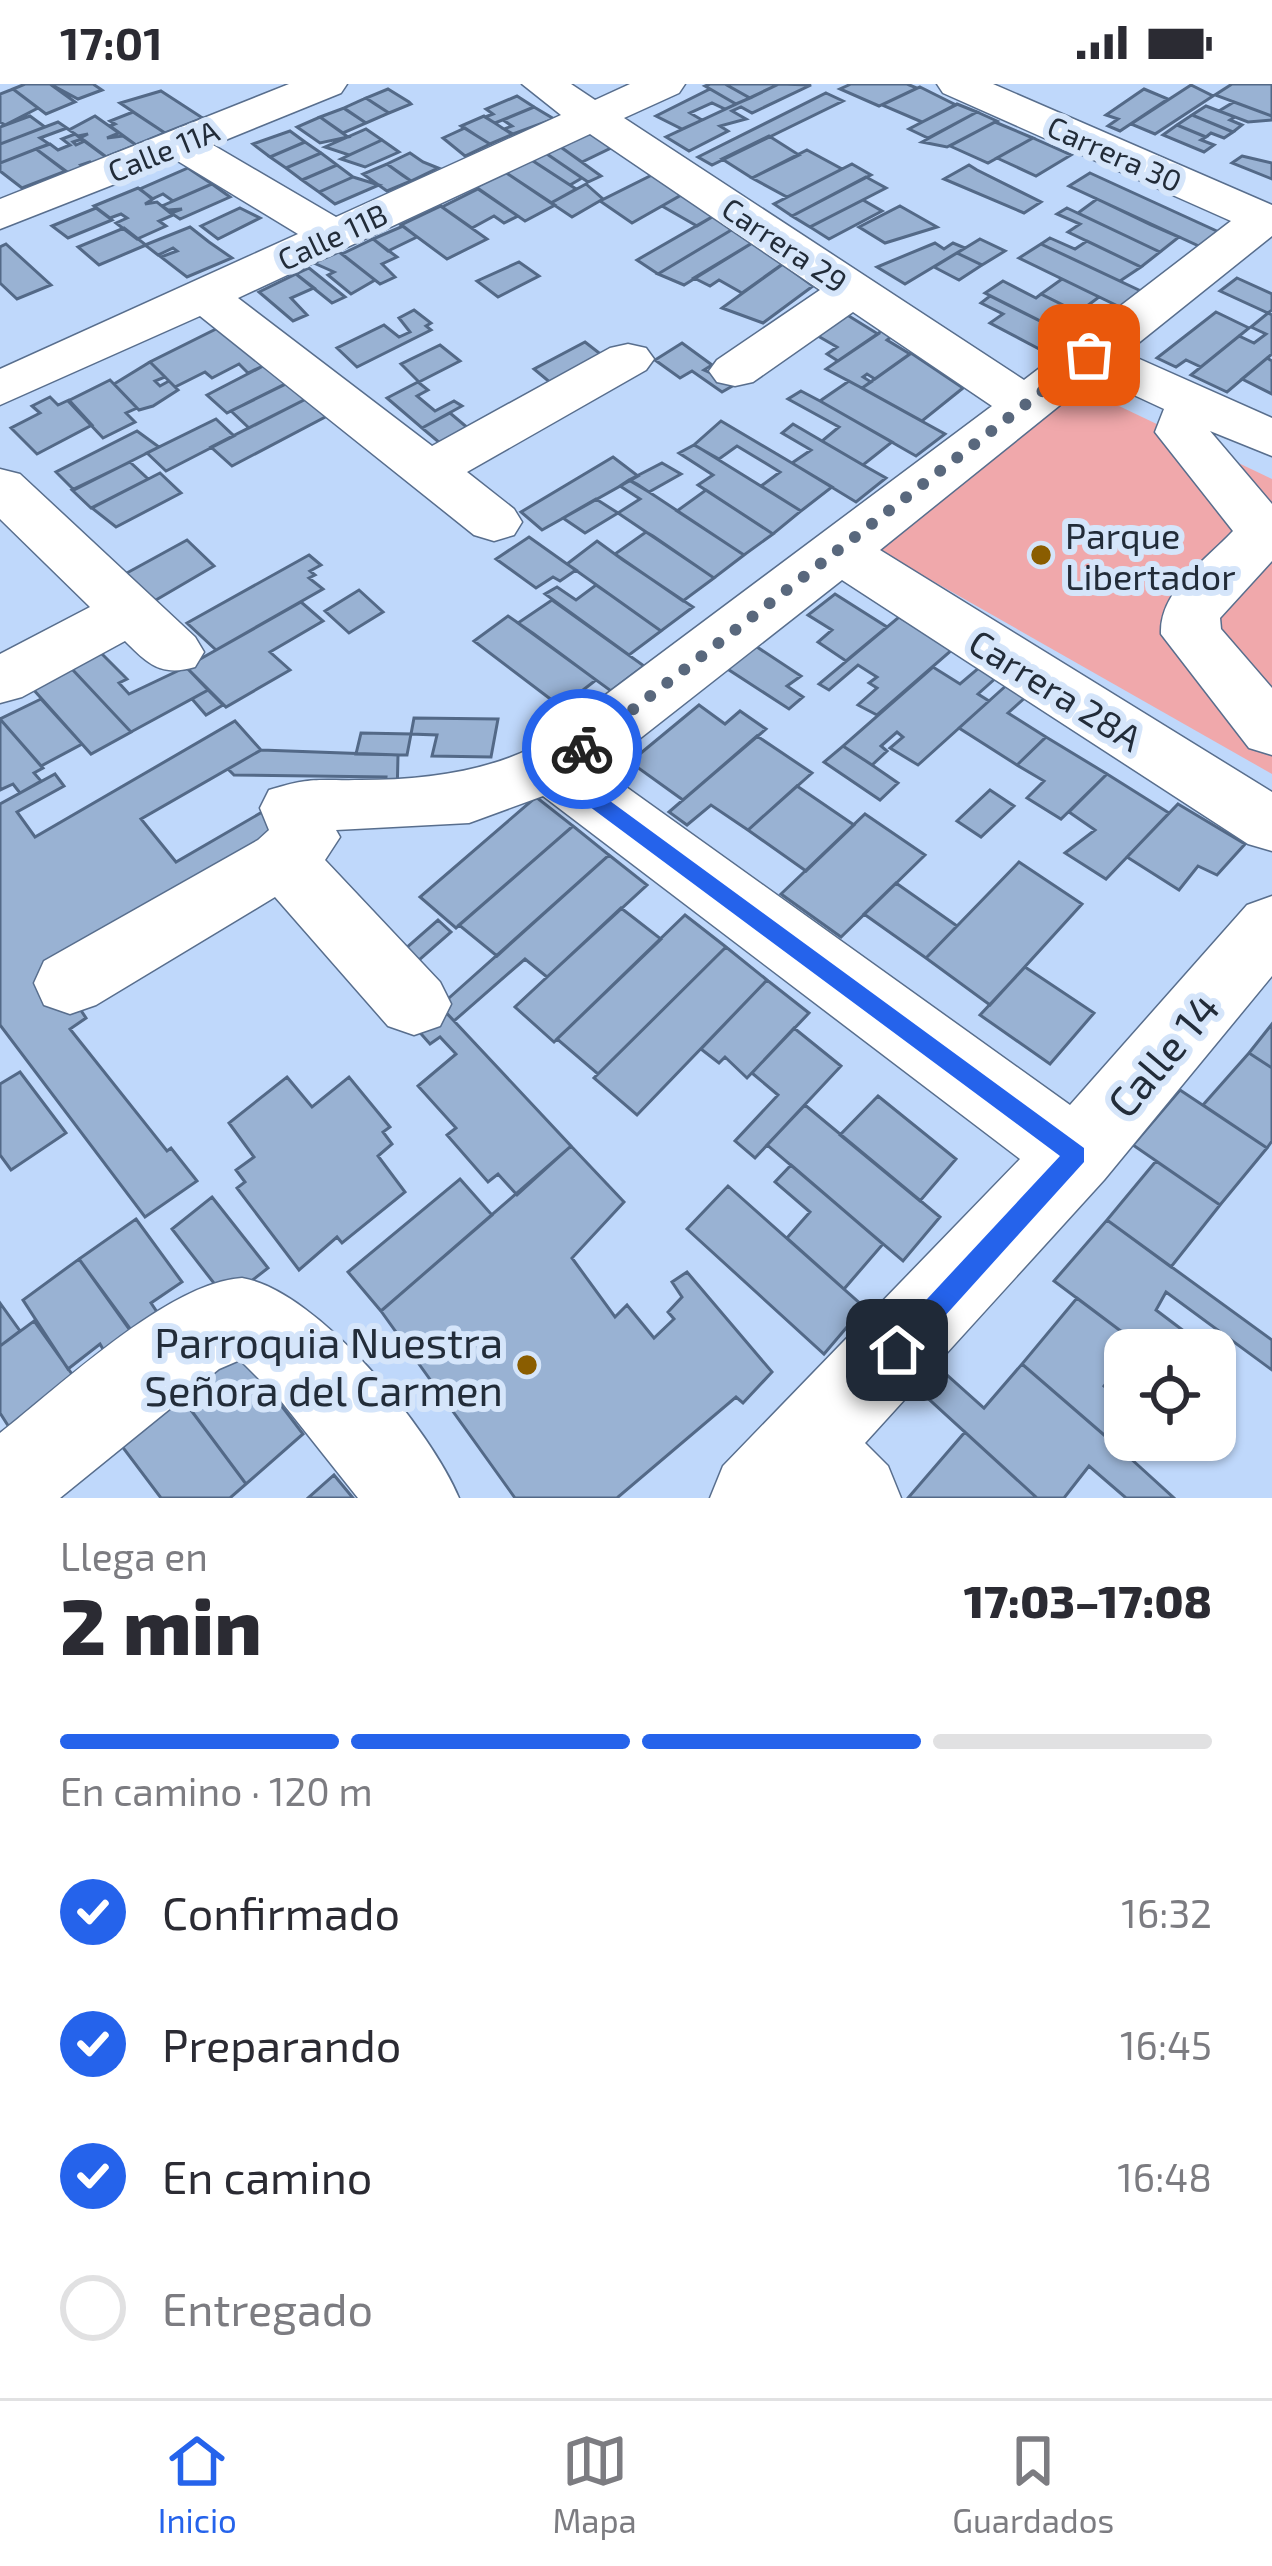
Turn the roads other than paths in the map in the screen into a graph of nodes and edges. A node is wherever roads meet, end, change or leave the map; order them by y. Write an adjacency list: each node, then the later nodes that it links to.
1 (326, 84): 6 (street, Calle 11A)
2 (543, 84): 5 (street, Carrera 29)
3 (664, 84): 5 (street, Calle 11B)
4 (958, 84): 8 (street, Carrera 30)
5 (594, 116): 9 (street, Calle 11B); 10 (street, Carrera 29)
6 (180, 144): 7 (street, Calle 11A); 9 (street)
7 (0, 215)
8 (1268, 220): 12 (street)
9 (332, 235): 11 (street, Calle 11B)
10 (853, 289): 14 (street); 16 (street, Carrera 29)
11 (205, 296): 15 (street, Calle 11B); 19 (street)
12 (1089, 355): 16 (street); 17 (street)
13 (628, 358): 19 (street)
14 (735, 370)
15 (0, 389)
16 (1026, 405): 22 (street)
17 (1200, 405): 18 (street); 24 (street)
18 (1272, 439)
19 (428, 471): 21 (street)
20 (0, 487): 23 (street)
21 (494, 522)
22 (840, 552): 25 (street); 26 (street, Carrera 28A)
23 (0, 681)
24 (1272, 731)
25 (572, 755): 27 (street); 31 (street)
26 (1272, 825)
27 (282, 859): 29 (street); 30 (street)
28 (1272, 925): 31 (street, Calle 14)
29 (70, 982)
30 (414, 1004)
31 (1076, 1155): 32 (street, Calle 14)
32 (806, 1481)
33 (0, 1489): 34 (street)
34 (414, 1498)

